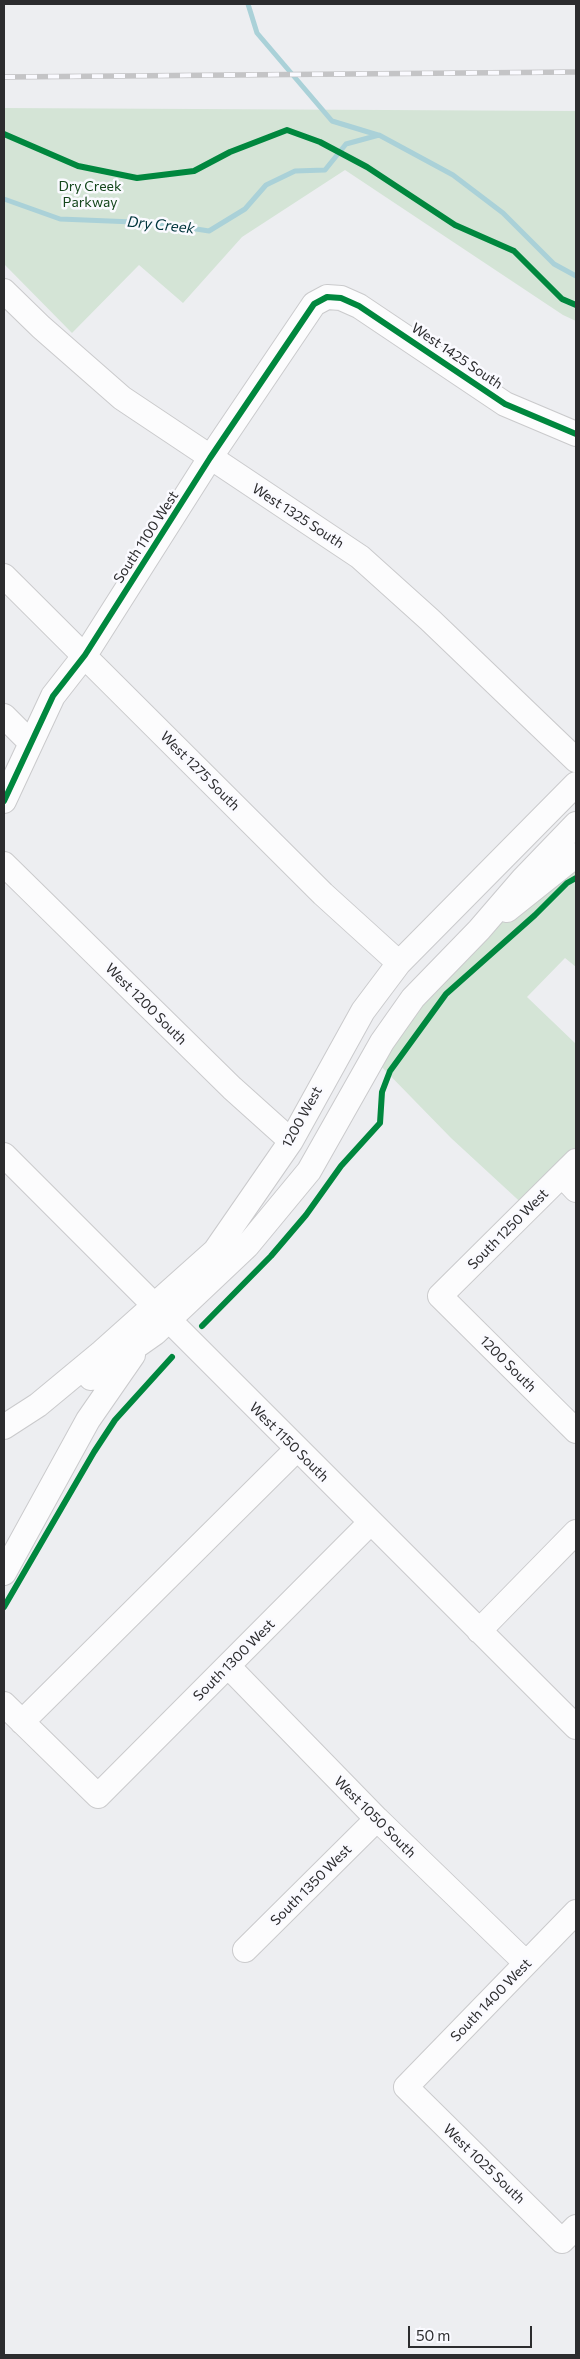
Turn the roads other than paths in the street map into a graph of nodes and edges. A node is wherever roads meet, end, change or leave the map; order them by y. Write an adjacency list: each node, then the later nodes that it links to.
1 (4, 291): 4 (street, West 1325 South)
2 (327, 297): 3 (street, West 1425 South); 4 (street, South 1100 West)
3 (576, 434)
4 (210, 458): 6 (street, South 1100 West); 9 (street, West 1325 South)
5 (4, 576): 6 (street, West 1275 South)
6 (85, 655): 8 (street, South 1100 West); 16 (street, West 1275 South)
7 (4, 716): 8 (street)
8 (31, 743): 11 (street, South 1100 West)
9 (576, 760)
10 (576, 784): 16 (street, 1200 West)
11 (4, 801)
12 (576, 824): 15 (street, 1200 West)
13 (576, 855): 15 (street)
14 (4, 864): 17 (street, West 1200 South)
15 (479, 930): 21 (street, 1200 West)
16 (399, 962): 17 (street, 1200 West)
17 (291, 1141): 21 (street, 1200 West)
18 (4, 1156): 21 (street, West 1150 South)
19 (571, 1176): 20 (street, South 1250 West)
20 (440, 1296): 24 (street, 1200 South)
21 (161, 1313): 22 (street, 1200 West); 23 (street, 1200 West); 26 (street, West 1150 South)
22 (138, 1347): 25 (street, 1200 West); 29 (street)
23 (4, 1427)
24 (576, 1431)
25 (4, 1440)
26 (297, 1449): 27 (street, West 1150 South); 33 (street)
27 (370, 1523): 30 (street, West 1150 South); 31 (street, South 1300 West)
28 (576, 1532): 30 (street)
29 (4, 1574)
30 (479, 1631): 34 (street, West 1150 South)
31 (228, 1666): 33 (street, South 1300 West); 35 (street, West 1050 South)
32 (4, 1704): 33 (street)
33 (22, 1722)
34 (576, 1727)
35 (377, 1819): 37 (street, South 1350 West); 38 (street, West 1050 South)
36 (576, 1912): 38 (street, South 1400 West)
37 (245, 1950)
38 (526, 1963): 39 (street, South 1400 West)
39 (406, 2087): 40 (street, West 1025 South)
40 (569, 2234)

